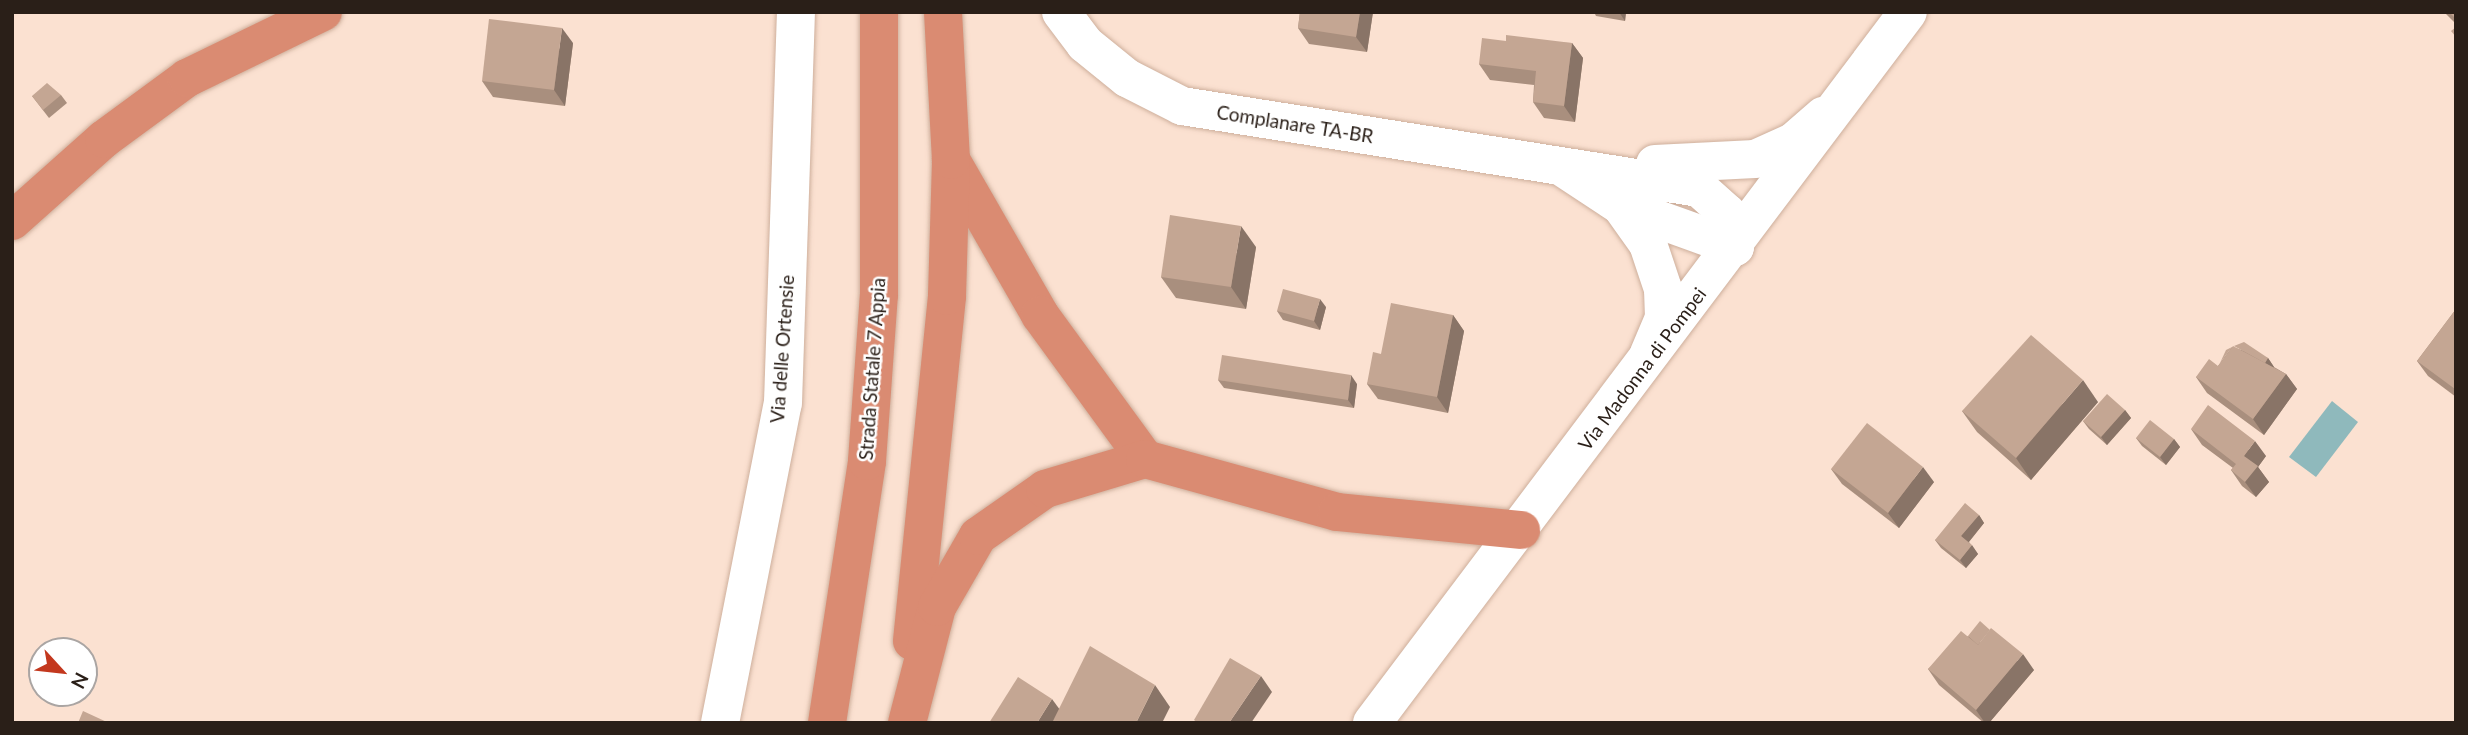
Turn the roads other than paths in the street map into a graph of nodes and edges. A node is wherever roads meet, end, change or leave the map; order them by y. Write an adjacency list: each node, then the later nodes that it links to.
1 (323, 12): 11 (highway)
2 (796, 12): 17 (street, Via delle Ortensie)
3 (879, 12): 16 (highway, Strada Statale 7 Appia)
4 (943, 12): 8 (highway)
5 (1060, 12): 9 (street, Complanare TA-BR)
6 (1908, 12): 7 (street, Via Madonna di Pompei)
7 (1850, 92): 9 (street); 12 (street, Via Madonna di Pompei)
8 (951, 160): 14 (highway); 20 (highway)
9 (1562, 167): 10 (street); 12 (street)
10 (1620, 206): 12 (street); 13 (street)
11 (12, 221)
12 (1735, 247): 13 (street, Via Madonna di Pompei)
13 (1641, 372): 15 (street, Via Madonna di Pompei)
14 (1145, 459): 15 (highway); 20 (highway)
15 (1521, 530): 21 (street, Via Madonna di Pompei)
16 (841, 637): 18 (highway); 19 (highway, Strada Statale 7 Appia)
17 (720, 723)
18 (819, 723)
19 (827, 723)
20 (905, 723)
21 (1372, 723)

